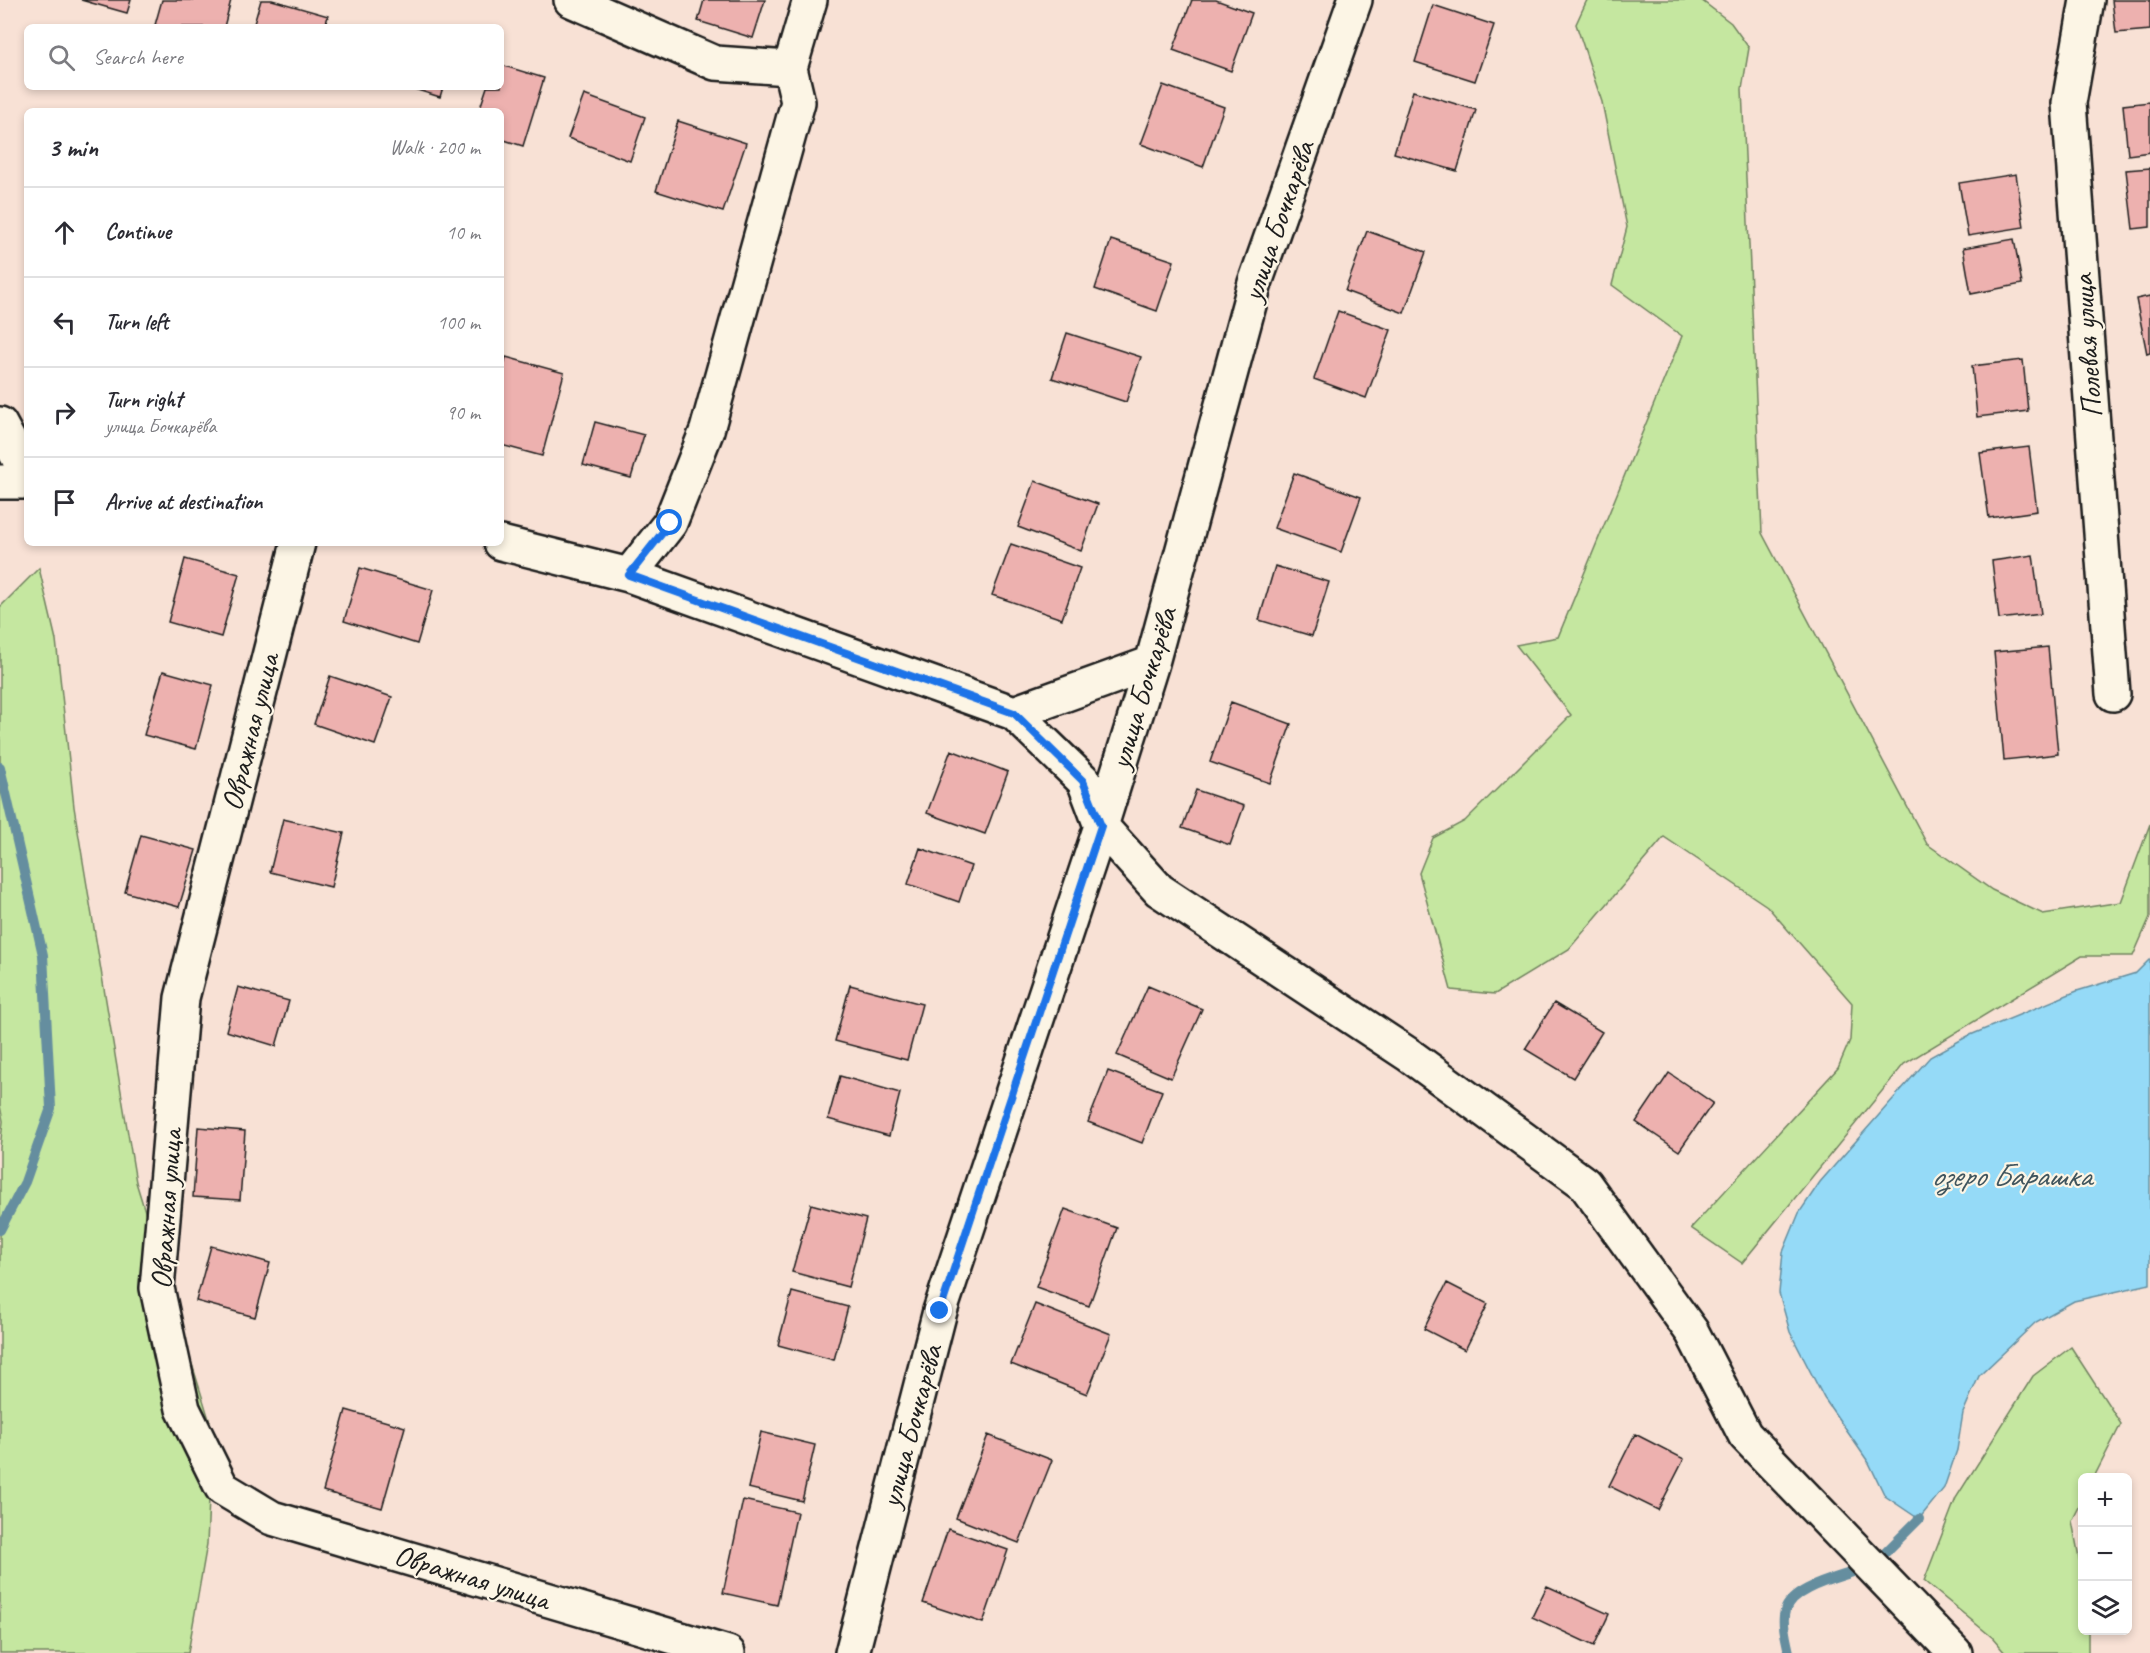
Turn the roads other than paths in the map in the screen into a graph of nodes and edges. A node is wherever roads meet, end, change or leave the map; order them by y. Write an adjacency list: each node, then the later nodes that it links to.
1 (571, 0): 5 (street)
2 (810, 0): 5 (street)
3 (1355, 0): 13 (street, улица Бочкарёва)
4 (2087, 0): 14 (street, Полевая улица)
5 (790, 68): 12 (street)
6 (0, 424): 7 (street)
7 (24, 468)
8 (0, 482): 9 (street)
9 (24, 482)
10 (504, 544): 12 (street)
11 (297, 546): 17 (street, Овражная улица)
12 (629, 575): 15 (street)
13 (1152, 663): 15 (street); 16 (street, улица Бочкарёва)
14 (2113, 694)
15 (1014, 713): 16 (street)
16 (1101, 826): 18 (street, улица Бочкарёва); 19 (street)
17 (728, 1653)
18 (852, 1653)
19 (1955, 1653)

